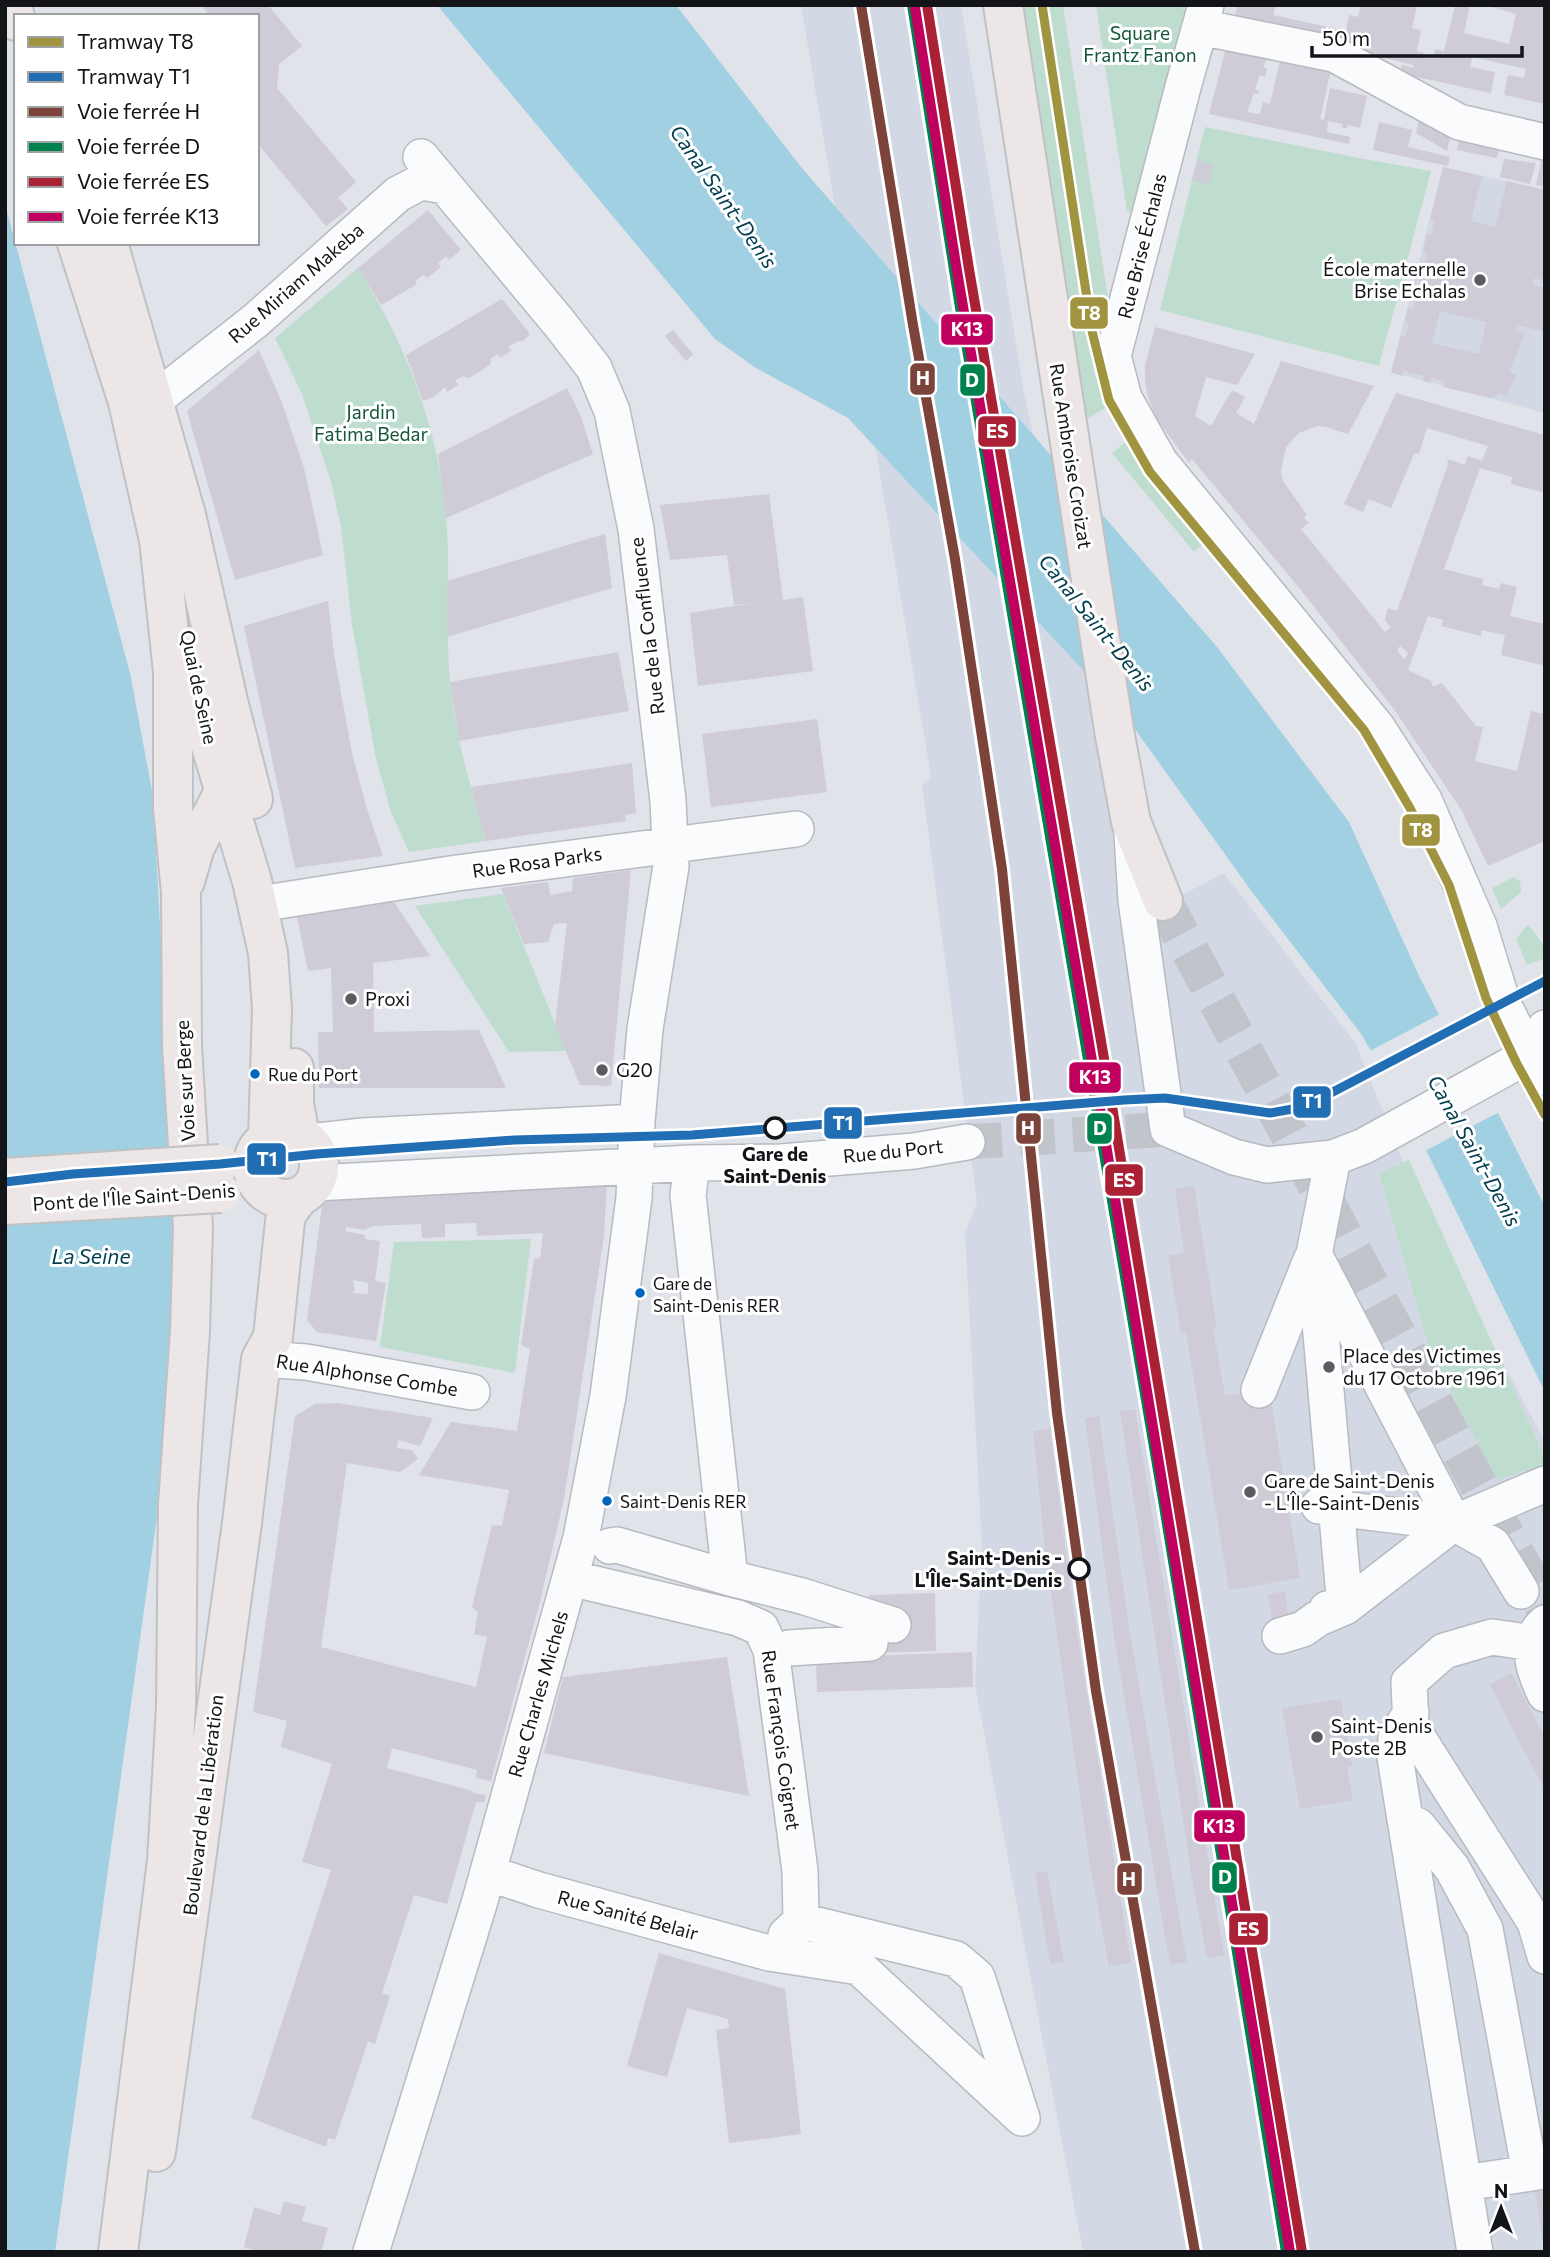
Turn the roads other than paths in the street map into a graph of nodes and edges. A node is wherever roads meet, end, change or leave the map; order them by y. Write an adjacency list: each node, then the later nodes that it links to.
1 (1003, 5): 12 (main road, Rue Ambroise Croizat)
2 (1203, 16): 3 (street); 18 (street, Rue Brise Échalas)
3 (1545, 142)
4 (421, 157): 5 (street, Rue de la Confluence)
5 (445, 186): 8 (street, Rue Miriam Makeba); 14 (street, Rue de la Confluence)
6 (78, 245): 9 (main road, Voie sur Berge)
7 (109, 245): 8 (main road, Quai de Seine)
8 (153, 401): 10 (main road, Quai de Seine)
9 (177, 624): 11 (main road, Quai de Seine); 15 (main road, Voie sur Berge)
10 (228, 701): 11 (main road); 16 (main road, Quai de Seine)
11 (224, 792): 15 (main road); 23 (main road, Quai de Seine)
12 (1131, 822): 17 (main road, Rue Ambroise Croizat); 21 (street)
13 (796, 829): 14 (street, Rue Rosa Parks)
14 (670, 844): 16 (street, Rue Rosa Parks); 19 (street, Rue de la Confluence)
15 (181, 893): 38 (main road, Voie sur Berge)
16 (278, 901): 23 (main road, Quai de Seine)
17 (1163, 901)
18 (1540, 1057): 21 (street)
19 (637, 1122): 22 (street, Rue Charles Michels); 23 (street)
20 (967, 1142): 25 (street, Rue du Port)
21 (1333, 1158): 27 (street)
22 (636, 1166): 23 (street, Rue du Port); 25 (street, Rue du Port); 36 (street, Rue Charles Michels)
23 (271, 1170): 24 (main road, Pont de l'Île Saint-Denis, bridge); 26 (main road, Pont de l'Île Saint-Denis, bridge); 28 (main road, Boulevard de la Libération)
24 (5, 1178)
25 (681, 1185): 37 (street)
26 (5, 1205)
27 (1314, 1254): 29 (street); 33 (street); 41 (street)
28 (261, 1359): 30 (street, Rue Alphonse Combe); 35 (main road, Boulevard de la Libération)
29 (1258, 1390)
30 (472, 1392)
31 (1545, 1484): 33 (street)
32 (1319, 1506): 33 (street)
33 (1454, 1524): 39 (street); 41 (street)
34 (610, 1545): 37 (street)
35 (236, 1560): 44 (main road); 47 (main road, Boulevard de la Libération)
36 (570, 1578): 50 (street, Rue Charles Michels); 51 (street, Rue François Coignet)
37 (730, 1578): 40 (street)
38 (176, 1585): 44 (main road); 46 (main road, Voie sur Berge)
39 (1521, 1591)
40 (802, 1596): 40 (street)
41 (1345, 1607): 42 (street)
42 (1285, 1626)
43 (1539, 1633): 45 (street); 48 (street)
44 (200, 1636): 46 (main road); 47 (main road)
45 (1545, 1694)
46 (176, 1707): 56 (main road, Boulevard de la Libération)
47 (215, 1709): 57 (main road, Boulevard de la Libération)
48 (1411, 1712): 49 (street); 53 (street)
49 (1405, 1820): 54 (street); 55 (street)
50 (488, 1873): 52 (street, Rue Sanité Belair); 58 (street, Rue Charles Michels)
51 (801, 1921): 52 (street); 52 (street, Rue Sanité Belair)
52 (769, 1953)
53 (1545, 1956)
54 (1537, 2172): 55 (street)
55 (1464, 2183): 59 (street)
56 (118, 2252)
57 (143, 2252)
58 (371, 2252)
59 (1475, 2252)

